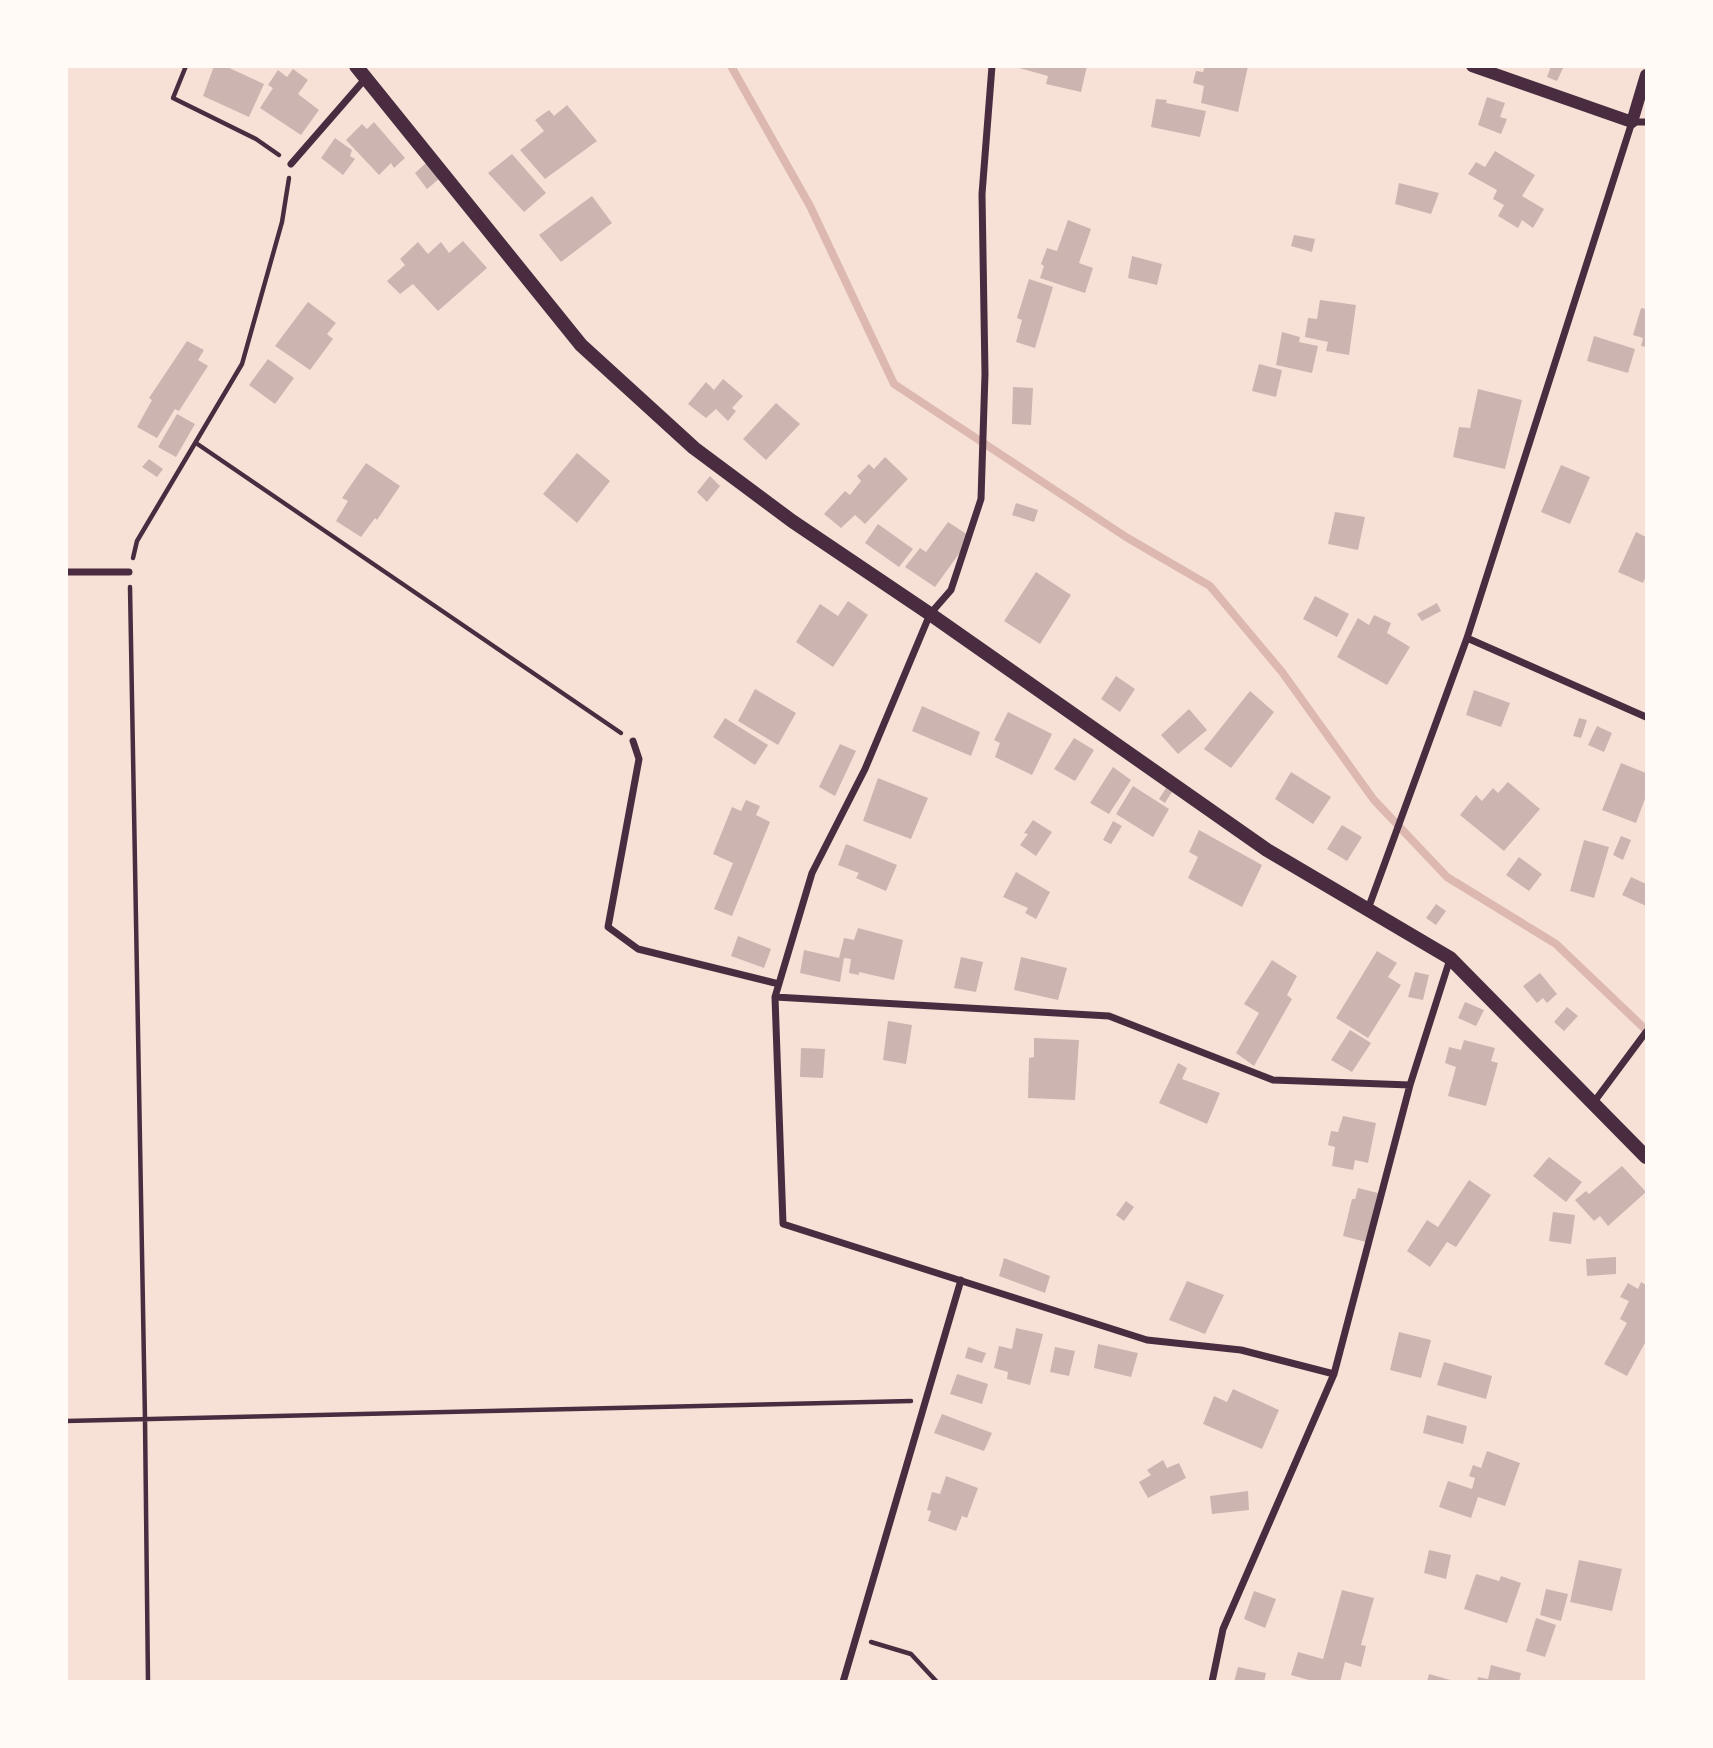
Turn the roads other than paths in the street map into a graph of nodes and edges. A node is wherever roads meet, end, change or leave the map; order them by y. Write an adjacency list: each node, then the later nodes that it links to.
1 (355, 66): 5 (main road)
2 (992, 66): 11 (street)
3 (1472, 66): 6 (street)
4 (1647, 75): 6 (street)
5 (365, 79): 8 (street); 11 (main road)
6 (1632, 122): 7 (street); 12 (street)
7 (1647, 122)
8 (291, 164)
9 (66, 572): 10 (street)
10 (129, 572)
11 (930, 614): 15 (main road); 17 (street)
12 (1466, 638): 13 (street); 15 (street)
13 (1647, 717)
14 (633, 741): 17 (street)
15 (1368, 909): 16 (main road)
16 (1450, 958): 20 (street); 21 (main road)
17 (779, 984): 18 (street)
18 (775, 998): 20 (street); 23 (street)
19 (1647, 1032): 21 (street)
20 (1410, 1085): 24 (street)
21 (1594, 1102): 22 (main road)
22 (1647, 1157)
23 (961, 1280): 24 (street); 25 (street)
24 (1334, 1374): 26 (street)
25 (843, 1682)
26 (1212, 1682)

